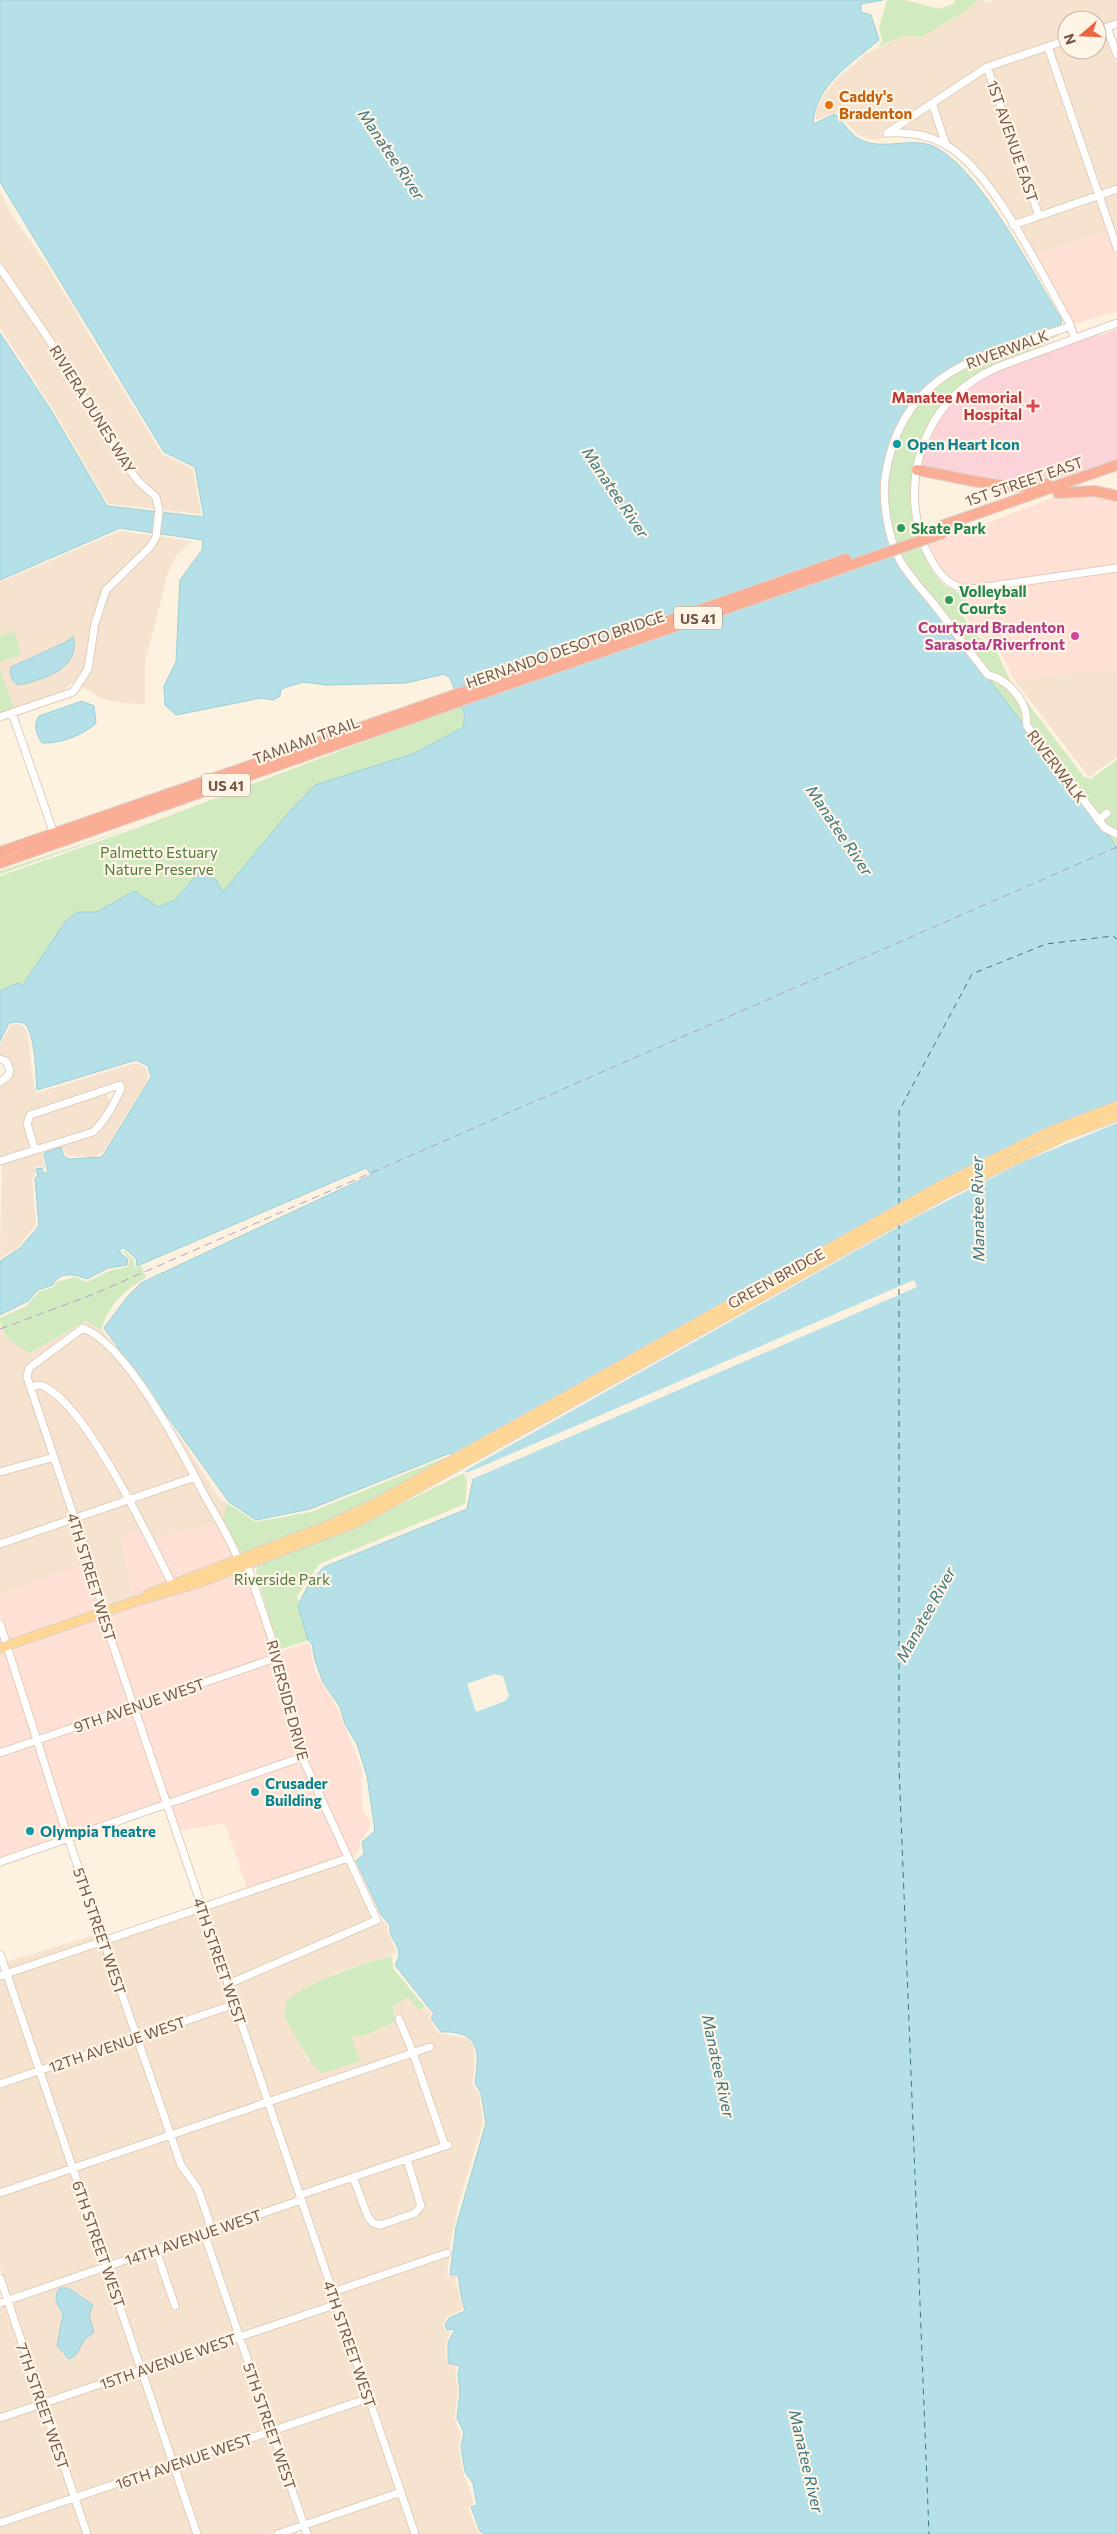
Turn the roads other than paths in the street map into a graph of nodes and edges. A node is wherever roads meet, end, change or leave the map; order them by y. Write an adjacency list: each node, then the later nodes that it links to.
1 (1117, 24): 2 (street)
2 (1107, 27): 5 (street)
3 (1057, 44): 4 (street)
4 (1048, 47): 6 (street); 10 (street)
5 (1117, 55)
6 (987, 67): 7 (street); 11 (street, 1ST AVENUE EAST)
7 (932, 103): 8 (street); 8 (street)
8 (946, 145): 12 (street)
9 (1117, 189): 10 (street)
10 (1099, 195): 11 (street); 13 (street)
11 (1039, 216): 12 (street)
12 (1013, 225): 17 (street)
13 (1117, 248)
14 (0, 268): 27 (street, RIVIERA DUNES WAY)
15 (1117, 322): 17 (street)
16 (1065, 328): 31 (street, RIVERWALK)
17 (1074, 337): 19 (street)
18 (1117, 465): 21 (highway, 1ST STREET EAST / US 41)
19 (917, 470): 21 (highway); 25 (street)
20 (1117, 472): 22 (highway, US 41)
21 (1079, 478): 24 (highway, 1ST STREET EAST / US 41)
22 (1058, 493): 23 (highway); 24 (highway, US 41)
23 (1117, 496)
24 (942, 529): 26 (highway, HERNANDO DESOTO BRIDGE / US 41, bridge)
25 (1117, 568)
26 (451, 701): 29 (highway, TAMIAMI TRAIL / US 41)
27 (12, 713): 28 (street, RIVIERA DUNES WAY); 32 (street)
28 (0, 717)
29 (207, 786): 32 (highway, TAMIAMI TRAIL / US 41); 35 (highway, TAMIAMI TRAIL / US 41)
30 (1107, 813): 31 (street)
31 (1098, 820): 33 (street, RIVERWALK)
32 (54, 834): 34 (highway, TAMIAMI TRAIL / US 41)
33 (1117, 834)
34 (0, 852)
35 (0, 864)
36 (0, 1059): 37 (street)
37 (0, 1082)
38 (104, 1089): 39 (street); 39 (street); 42 (street)
39 (114, 1102): 42 (street)
40 (1117, 1106): 46 (main road, GREEN BRIDGE)
41 (1117, 1116): 46 (main road, GREEN BRIDGE)
42 (35, 1150): 43 (street)
43 (0, 1161)
44 (31, 1387): 45 (street, 4TH STREET WEST); 48 (street); 49 (street)
45 (54, 1457): 47 (street); 50 (street, 4TH STREET WEST)
46 (445, 1470): 51 (main road); 54 (main road)
47 (0, 1472)
48 (195, 1477): 49 (street); 53 (street)
49 (128, 1500): 50 (street); 56 (street)
50 (75, 1518): 52 (street); 57 (street, 4TH STREET WEST)
51 (324, 1527): 53 (main road); 54 (main road)
52 (0, 1544)
53 (238, 1559): 55 (main road); 56 (main road)
54 (247, 1565): 55 (main road); 60 (street, RIVERSIDE DRIVE)
55 (198, 1583): 56 (main road)
56 (174, 1587): 57 (main road)
57 (102, 1613): 59 (main road); 61 (street, 4TH STREET WEST)
58 (0, 1624): 59 (street, 5TH STREET WEST)
59 (3, 1646): 62 (street, 5TH STREET WEST)
60 (278, 1657): 61 (street, 9TH AVENUE WEST); 64 (street, RIVERSIDE DRIVE)
61 (134, 1707): 62 (street, 9TH AVENUE WEST); 65 (street, 4TH STREET WEST)
62 (36, 1740): 63 (street, 9TH AVENUE WEST); 66 (street, 5TH STREET WEST)
63 (0, 1753)
64 (302, 1757): 65 (street); 67 (street, RIVERSIDE DRIVE)
65 (167, 1803): 66 (street); 69 (street, 4TH STREET WEST)
66 (68, 1838): 68 (street); 70 (street, 5TH STREET WEST)
67 (348, 1858): 69 (street); 73 (street, RIVERSIDE DRIVE)
68 (0, 1862)
69 (202, 1907): 70 (street); 73 (street, 4TH STREET WEST)
70 (104, 1940): 72 (street); 76 (street, 5TH STREET WEST)
71 (0, 1954): 72 (street, 6TH STREET WEST)
72 (3, 1975): 79 (street, 6TH STREET WEST)
73 (228, 1984): 74 (street, 4TH STREET WEST)
74 (235, 2004): 76 (street, 12TH AVENUE WEST); 81 (street, 4TH STREET WEST)
75 (399, 2019): 78 (street)
76 (137, 2037): 79 (street, 12TH AVENUE WEST); 82 (street, 5TH STREET WEST)
77 (430, 2047): 78 (street)
78 (413, 2053): 81 (street); 83 (street, 14TH AVENUE WEST)
79 (40, 2070): 80 (street, 12TH AVENUE WEST); 84 (street, 6TH STREET WEST)
80 (0, 2084)
81 (268, 2102): 82 (street); 87 (street, 4TH STREET WEST)
82 (170, 2135): 84 (street); 88 (street, 5TH STREET WEST)
83 (407, 2159): 85 (street, 14TH AVENUE WEST); 85 (street)
84 (73, 2168): 86 (street); 91 (street, 6TH STREET WEST)
85 (353, 2177): 87 (street, 14TH AVENUE WEST)
86 (0, 2193)
87 (301, 2198): 88 (street, 14TH AVENUE WEST); 93 (street, 4TH STREET WEST)
88 (206, 2233): 89 (street, 14TH AVENUE WEST); 97 (street, 5TH STREET WEST)
89 (156, 2250): 91 (street, 14TH AVENUE WEST); 96 (street)
90 (447, 2253): 93 (street)
91 (106, 2266): 94 (street, 14TH AVENUE WEST); 98 (street, 6TH STREET WEST)
92 (0, 2278): 94 (street, 7TH STREET WEST)
93 (333, 2292): 95 (street, 4TH STREET WEST)
94 (4, 2302): 100 (street, 7TH STREET WEST)
95 (336, 2304): 97 (street, 15TH AVENUE WEST); 99 (street, 4TH STREET WEST)
96 (174, 2306)
97 (240, 2337): 98 (street, 15TH AVENUE WEST); 102 (street, 5TH STREET WEST)
98 (141, 2370): 100 (street, 15TH AVENUE WEST); 103 (street, 6TH STREET WEST)
99 (369, 2398): 102 (street, 16TH AVENUE WEST); 104 (street, 4TH STREET WEST)
100 (42, 2404): 101 (street, 15TH AVENUE WEST); 105 (street, 7TH STREET WEST)
101 (0, 2418)
102 (272, 2431): 103 (street, 16TH AVENUE WEST); 107 (street, 5TH STREET WEST)
103 (174, 2464): 105 (street, 16TH AVENUE WEST); 109 (street, 6TH STREET WEST)
104 (401, 2492): 107 (street); 112 (street, 4TH STREET WEST)
105 (74, 2498): 106 (street, 16TH AVENUE WEST); 108 (street, 7TH STREET WEST)
106 (0, 2524)
107 (304, 2525): 110 (street); 111 (street, 5TH STREET WEST)
108 (87, 2534)
109 (197, 2534)
110 (278, 2534)
111 (306, 2534)
112 (415, 2534)

